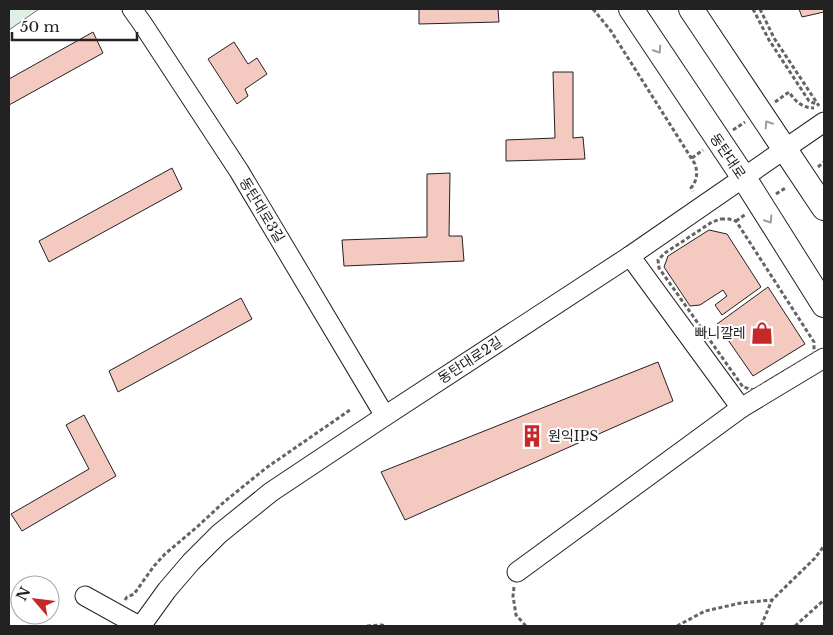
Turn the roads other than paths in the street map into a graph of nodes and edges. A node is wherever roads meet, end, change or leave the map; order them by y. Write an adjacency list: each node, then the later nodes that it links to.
1 (132, 9): 12 (street, 동탄대로3길)
2 (631, 9): 6 (main road, 동탄대로, one-way to 6)
3 (691, 9): 5 (main road, one-way to 3)
4 (822, 114): 5 (street, 동탄대로2길)
5 (784, 149): 6 (street, 동탄대로2길); 7 (main road)
6 (744, 178): 8 (street, 동탄대로2길); 9 (main road, 동탄대로, one-way to 9)
7 (824, 208)
8 (630, 256): 11 (street); 12 (street, 동탄대로2길)
9 (824, 305)
10 (824, 358): 11 (street)
11 (741, 408): 13 (street)
12 (385, 416): 15 (street, 동탄대로2길)
13 (517, 572)
14 (86, 596): 15 (street)
15 (140, 626)

